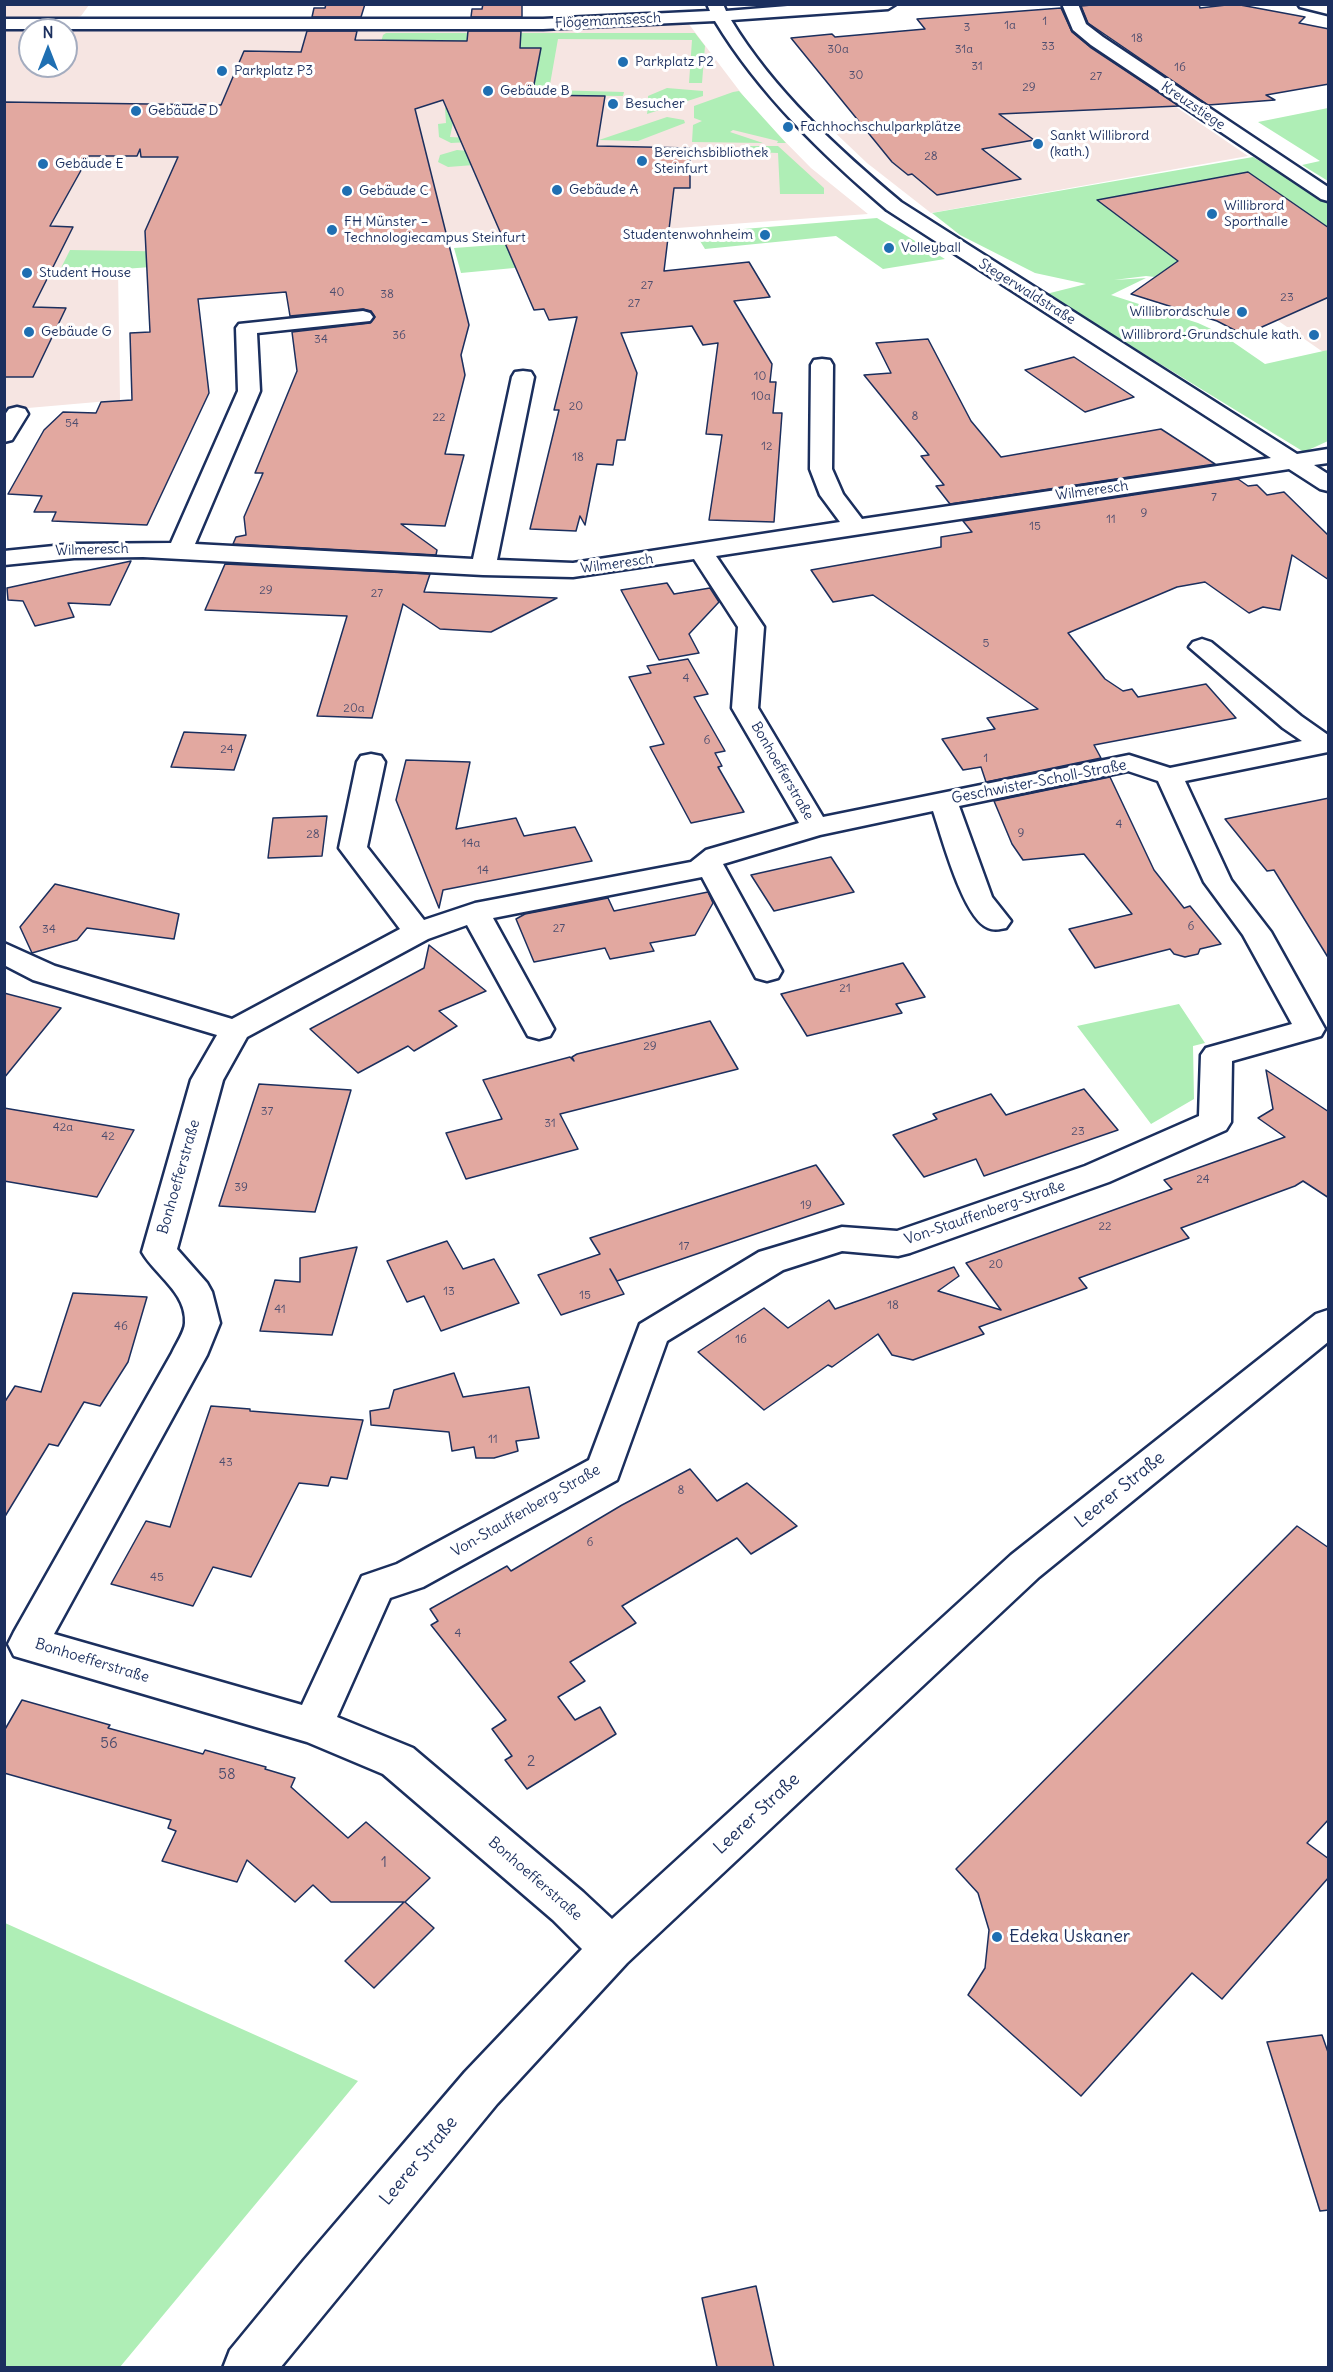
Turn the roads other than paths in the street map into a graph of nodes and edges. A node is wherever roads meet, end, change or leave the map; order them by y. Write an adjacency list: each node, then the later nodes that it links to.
1 (242, 4): 11 (street)
2 (389, 4): 12 (street)
3 (546, 4): 13 (street, Flögemannsesch)
4 (888, 4): 8 (street, Flögemannsesch)
5 (1070, 4): 14 (street, Kreuzstiege)
6 (1306, 4): 7 (street)
7 (1329, 9)
8 (717, 10): 13 (street, Flögemannsesch); 21 (street, Stegerwaldstraße)
9 (99, 14): 10 (street, Flögemannsesch); 11 (street, Flögemannsesch)
10 (4, 24)
11 (236, 24): 12 (street, Flögemannsesch)
12 (384, 24): 13 (street, Flögemannsesch)
13 (543, 24)
14 (1329, 195)
15 (363, 317): 24 (street)
16 (822, 365): 23 (street)
17 (523, 377): 27 (street)
18 (17, 414): 19 (street)
19 (4, 435)
20 (1329, 456): 21 (street, Wilmeresch)
21 (1293, 461): 22 (street, Stegerwaldstraße); 23 (street, Wilmeresch)
22 (1329, 484)
23 (855, 526): 25 (street, Wilmeresch)
24 (180, 550): 26 (street, Wilmeresch); 27 (street, Wilmeresch)
25 (701, 552): 27 (street, Wilmeresch); 33 (street, Bonhoefferstraße)
26 (4, 558)
27 (483, 568)
28 (1202, 647): 29 (street, Geschwister-Scholl-Straße)
29 (1327, 746): 31 (street, Geschwister-Scholl-Straße)
30 (371, 762): 37 (street)
31 (1169, 776): 32 (street, Geschwister-Scholl-Straße); 43 (street, Von-Stauffenberg-Straße)
32 (943, 801): 33 (street, Bonhoefferstraße); 36 (street)
33 (815, 827): 34 (street, Bonhoefferstraße)
34 (708, 862): 35 (street, Bonhoefferstraße); 39 (street)
35 (475, 912): 37 (street, Bonhoefferstraße); 40 (street)
36 (996, 921)
37 (418, 932): 41 (street, Bonhoefferstraße)
38 (4, 953): 41 (street)
39 (766, 971)
40 (539, 1029)
41 (235, 1030): 43 (street, Bonhoefferstraße)
42 (1329, 1323): 44 (street, Leerer Straße)
43 (313, 1726): 44 (street, Bonhoefferstraße)
44 (612, 1948): 45 (street, Leerer Straße)
45 (248, 2367)

